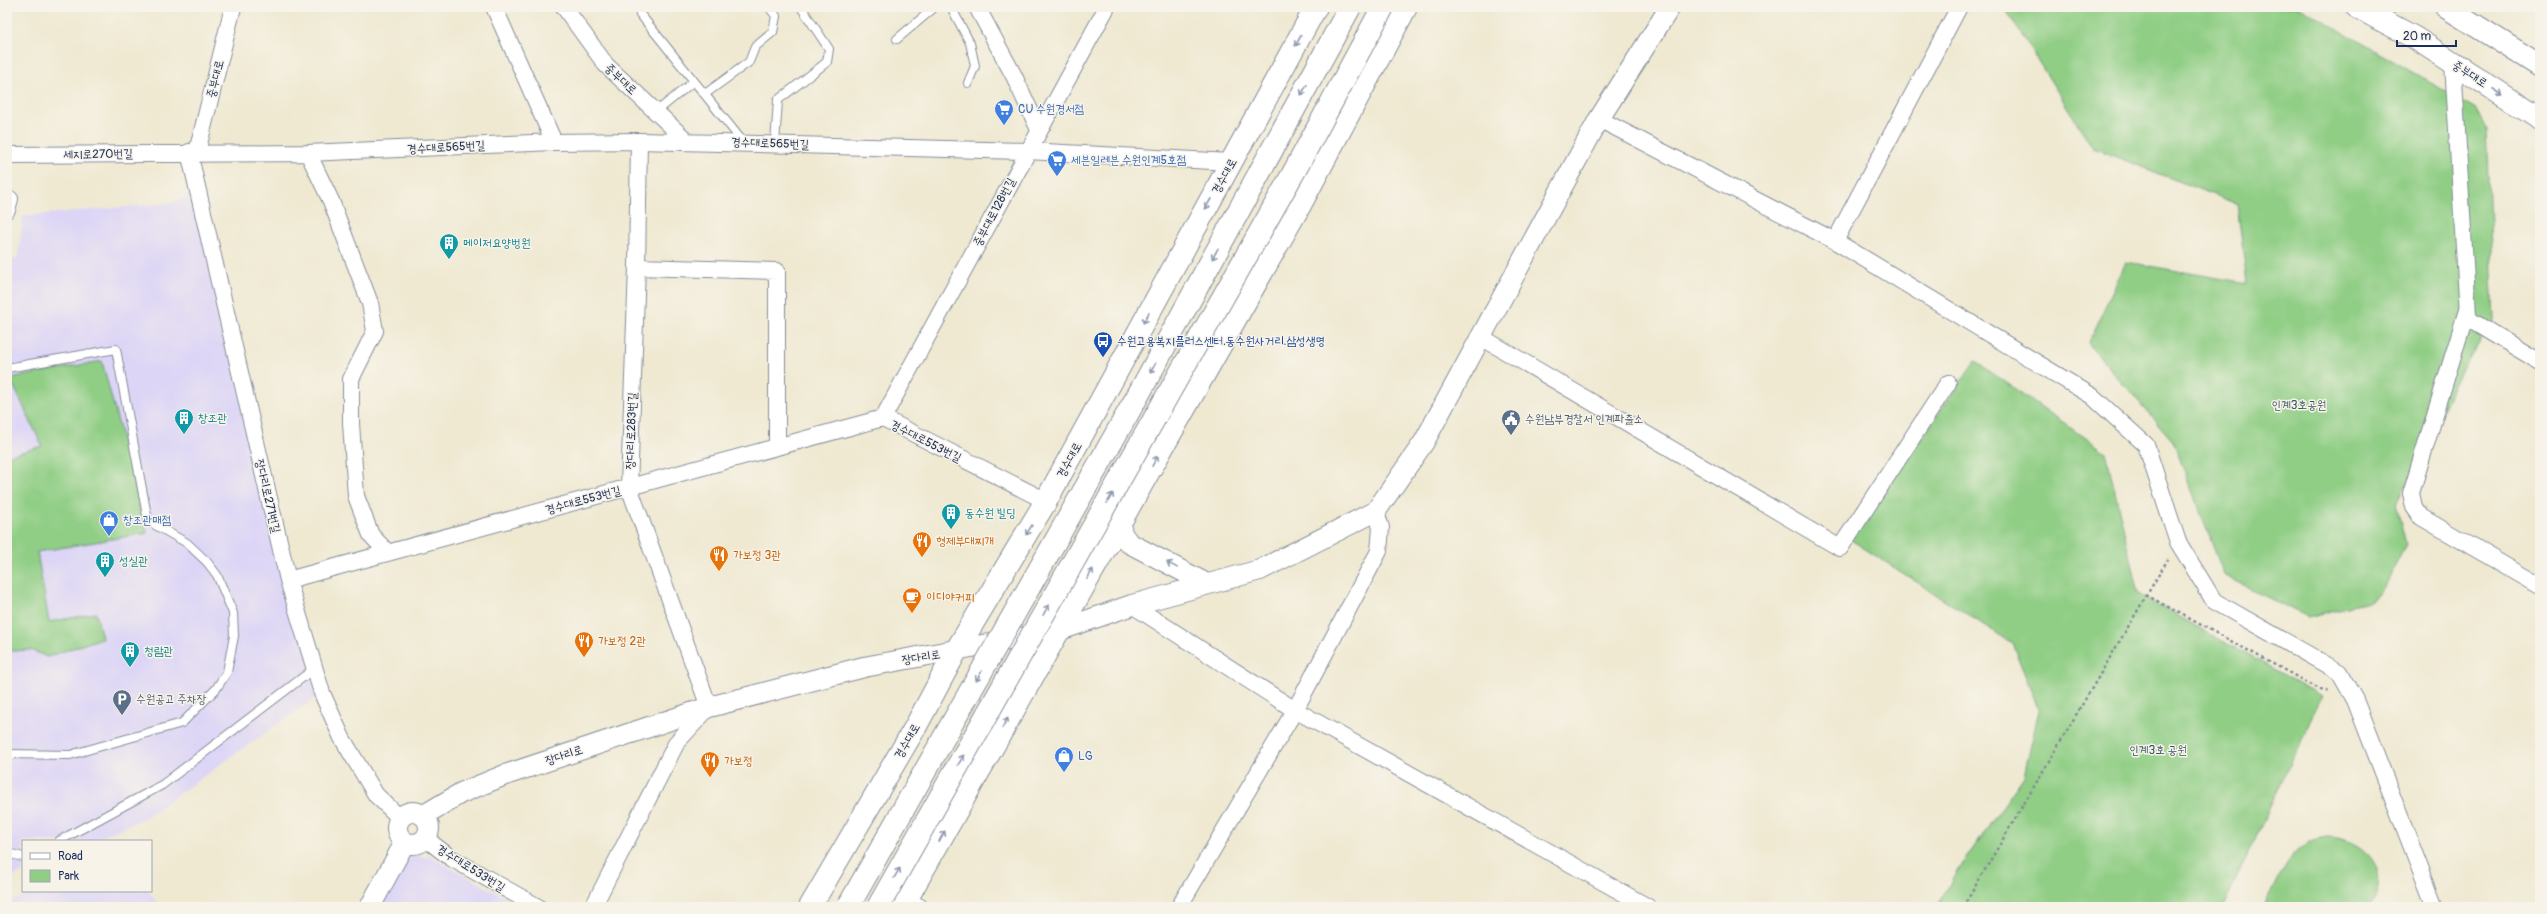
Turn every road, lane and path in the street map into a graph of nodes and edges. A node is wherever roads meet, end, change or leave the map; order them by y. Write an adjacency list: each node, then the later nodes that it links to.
1 (233, 7): 35 (street, 중부대로)
2 (494, 7): 31 (street)
3 (564, 7): 25 (street, 중부대로)
4 (639, 7): 22 (lane)
5 (769, 7): 24 (lane)
6 (801, 7): 33 (lane)
7 (935, 7): 19 (lane)
8 (951, 7): 23 (lane)
9 (976, 7): 28 (street)
10 (1107, 7): 28 (street, 중부대로128번길)
11 (1316, 7): 38 (main road, 경수대로, one-way to 38)
12 (1350, 7): 80 (main road, one-way to 80, bridge)
13 (1383, 7): 81 (main road, one-way to 13, bridge)
14 (1406, 7): 53 (main road, one-way to 14)
15 (1670, 7): 26 (street)
16 (1959, 7): 41 (street)
17 (2357, 7): 20 (main road, 중부대로)
18 (2446, 7): 21 (main road)
19 (897, 39)
20 (2453, 63): 27 (main road, 중부대로, one-way to 27); 43 (street)
21 (2540, 66)
22 (694, 81): 24 (lane); 25 (lane)
23 (968, 83)
24 (705, 94): 32 (lane)
25 (656, 112): 30 (street, 중부대로)
26 (1599, 119): 41 (street); 44 (street)
27 (2540, 119)
28 (1039, 130): 34 (street, 중부대로128번길)
29 (639, 141): 30 (street, 경수대로565번길); 31 (street, 경수대로565번길); 42 (street, 장다리로283번길)
30 (687, 141): 32 (street, 경수대로565번길)
31 (554, 142): 36 (street, 경수대로565번길)
32 (743, 142): 33 (street, 경수대로565번길)
33 (775, 144): 34 (street, 경수대로565번길)
34 (1027, 151): 38 (street, 경수대로565번길); 48 (street, 중부대로128번길)
35 (193, 152): 36 (street, 경수대로565번길); 37 (street, 세지로270번길); 56 (street, 장다리로271번길)
36 (308, 153): 55 (street)
37 (7, 155)
38 (1231, 162): 51 (main road, 경수대로, one-way to 51)
39 (7, 199): 40 (street)
40 (7, 210)
41 (1835, 241): 54 (street)
42 (638, 267): 49 (street); 50 (street, 장다리로283번길)
43 (2467, 310): 45 (street); 58 (street)
44 (1481, 337): 47 (street); 52 (street)
45 (2540, 362)
46 (7, 368): 67 (lane)
47 (1948, 383)
48 (883, 418): 49 (street, 경수대로553번길); 51 (street, 경수대로553번길)
49 (777, 447): 50 (street, 경수대로553번길)
50 (629, 487): 55 (street, 경수대로553번길); 65 (street, 장다리로283번길)
51 (1046, 501): 62 (main road, 경수대로, one-way to 62)
52 (1376, 511): 57 (street, 장다리로); 66 (street)
53 (1120, 521): 57 (street, one-way to 53); 61 (main road, one-way to 53)
54 (2178, 542): 59 (path); 64 (street)
55 (388, 552): 56 (street, 경수대로553번길)
56 (288, 580): 63 (street, 장다리로271번길)
57 (1206, 584): 60 (street, 장다리로)
58 (2540, 586)
59 (2146, 594): 64 (path); 84 (path)
60 (1132, 605): 61 (street, 장다리로); 66 (street)
61 (1057, 631): 62 (street, 장다리로); 75 (main road, one-way to 61)
62 (956, 651): 65 (street, 장다리로); 79 (main road, 경수대로)
63 (315, 668): 69 (street, 장다리로271번길); 71 (lane)
64 (2347, 686): 85 (street)
65 (709, 707): 68 (street, 장다리로); 78 (street)
66 (1295, 710): 82 (street); 83 (street)
67 (7, 754)
68 (424, 815): 69 (street); 70 (street)
69 (400, 818): 72 (street)
70 (426, 839): 72 (street); 77 (street, 경수대로533번길)
71 (61, 840)
72 (405, 842): 76 (street)
73 (7, 853): 74 (lane)
74 (22, 857)
75 (909, 905)
76 (370, 907)
77 (538, 907)
78 (593, 907)
79 (810, 907)
80 (848, 907)
81 (878, 907)
82 (1179, 907)
83 (1648, 907)
84 (1963, 907)
85 (2435, 907)

